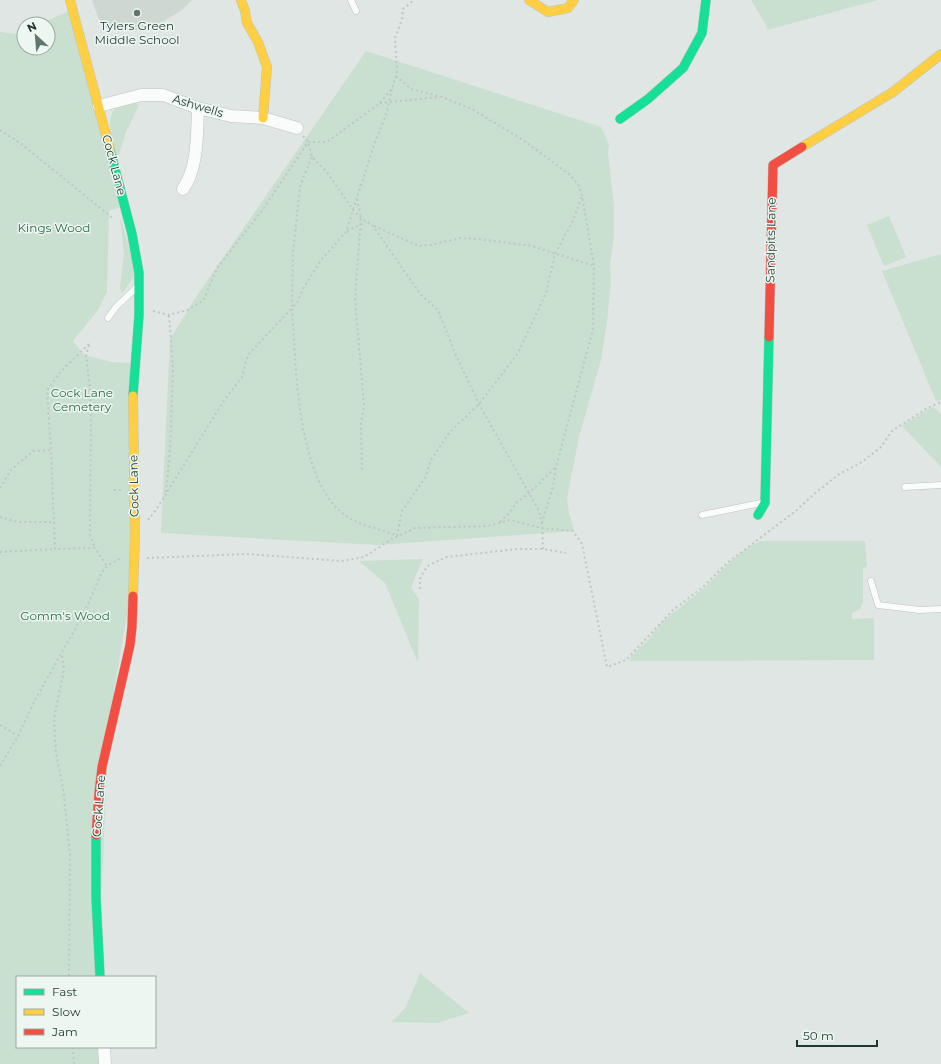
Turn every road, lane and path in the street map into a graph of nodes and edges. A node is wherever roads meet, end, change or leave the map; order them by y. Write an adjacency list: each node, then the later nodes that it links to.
1 (70, 0): 15 (street, Cock Lane)
2 (241, 0): 17 (street)
3 (351, 0): 8 (lane)
4 (414, 0): 10 (path)
5 (529, 0): 6 (street)
6 (574, 0)
7 (706, 0): 18 (street)
8 (356, 11)
9 (941, 54): 52 (street, Sandpits Lane)
10 (396, 76): 11 (path); 12 (path)
11 (392, 89): 13 (path); 14 (path)
12 (442, 97): 13 (path); 24 (path)
13 (390, 102): 14 (path); 25 (path)
14 (380, 103): 21 (path)
15 (99, 106): 16 (street, Ashwells); 35 (street, Cock Lane)
16 (198, 108): 17 (street, Ashwells); 23 (street)
17 (263, 118): 19 (street, Ashwells)
18 (620, 119)
19 (297, 128)
20 (0, 130): 28 (path)
21 (308, 142): 22 (path); 38 (path)
22 (312, 157): 26 (path); 36 (path)
23 (183, 189)
24 (582, 195): 33 (path); 34 (path)
25 (357, 198): 26 (path); 27 (path)
26 (353, 210): 27 (path); 32 (path)
27 (361, 218): 29 (path); 30 (path)
28 (115, 220)
29 (366, 222): 30 (path); 31 (path)
30 (360, 224): 32 (path); 46 (path)
31 (373, 226): 33 (path); 41 (path)
32 (346, 232): 36 (path)
33 (555, 254): 34 (path); 41 (path)
34 (594, 266): 45 (path)
35 (140, 284): 37 (street, Cock Lane); 39 (lane)
36 (292, 308): 51 (path); 61 (path)
37 (140, 309): 38 (path); 60 (street, Cock Lane)
38 (168, 315): 51 (path)
39 (108, 318)
40 (941, 402): 59 (path)
41 (479, 404): 50 (path); 61 (path)
42 (76, 407): 43 (path)
43 (91, 407): 44 (path); 62 (path)
44 (52, 450): 49 (path); 56 (path)
45 (556, 468): 50 (path); 57 (path)
46 (362, 470)
47 (941, 485): 48 (lane)
48 (905, 487)
49 (0, 488)
50 (529, 493): 57 (path); 58 (path)
51 (166, 494): 60 (path)
52 (765, 503): 53 (lane); 54 (street, Sandpits Lane)
53 (702, 515)
54 (758, 515)
55 (0, 517): 56 (path)
56 (55, 522): 63 (path)
57 (542, 522): 59 (path)
58 (499, 523): 59 (path); 61 (path)
59 (542, 528): 64 (path)
60 (136, 532): 78 (street, Cock Lane)
61 (397, 536): 68 (path)
62 (95, 548): 63 (path); 69 (path)
63 (55, 549): 65 (path)
64 (543, 549): 66 (path); 71 (path)
65 (0, 552)
66 (566, 553)
67 (123, 557): 69 (path)
68 (141, 558)
69 (106, 566): 73 (path)
70 (871, 581): 72 (lane)
71 (420, 589)
72 (941, 609)
73 (62, 655): 75 (path); 77 (path)
74 (0, 725): 75 (path)
75 (18, 736): 76 (path)
76 (0, 766)
77 (69, 976)
78 (100, 976)
79 (73, 1048): 81 (path)
80 (104, 1048): 82 (street)
81 (74, 1064)
82 (105, 1064)

